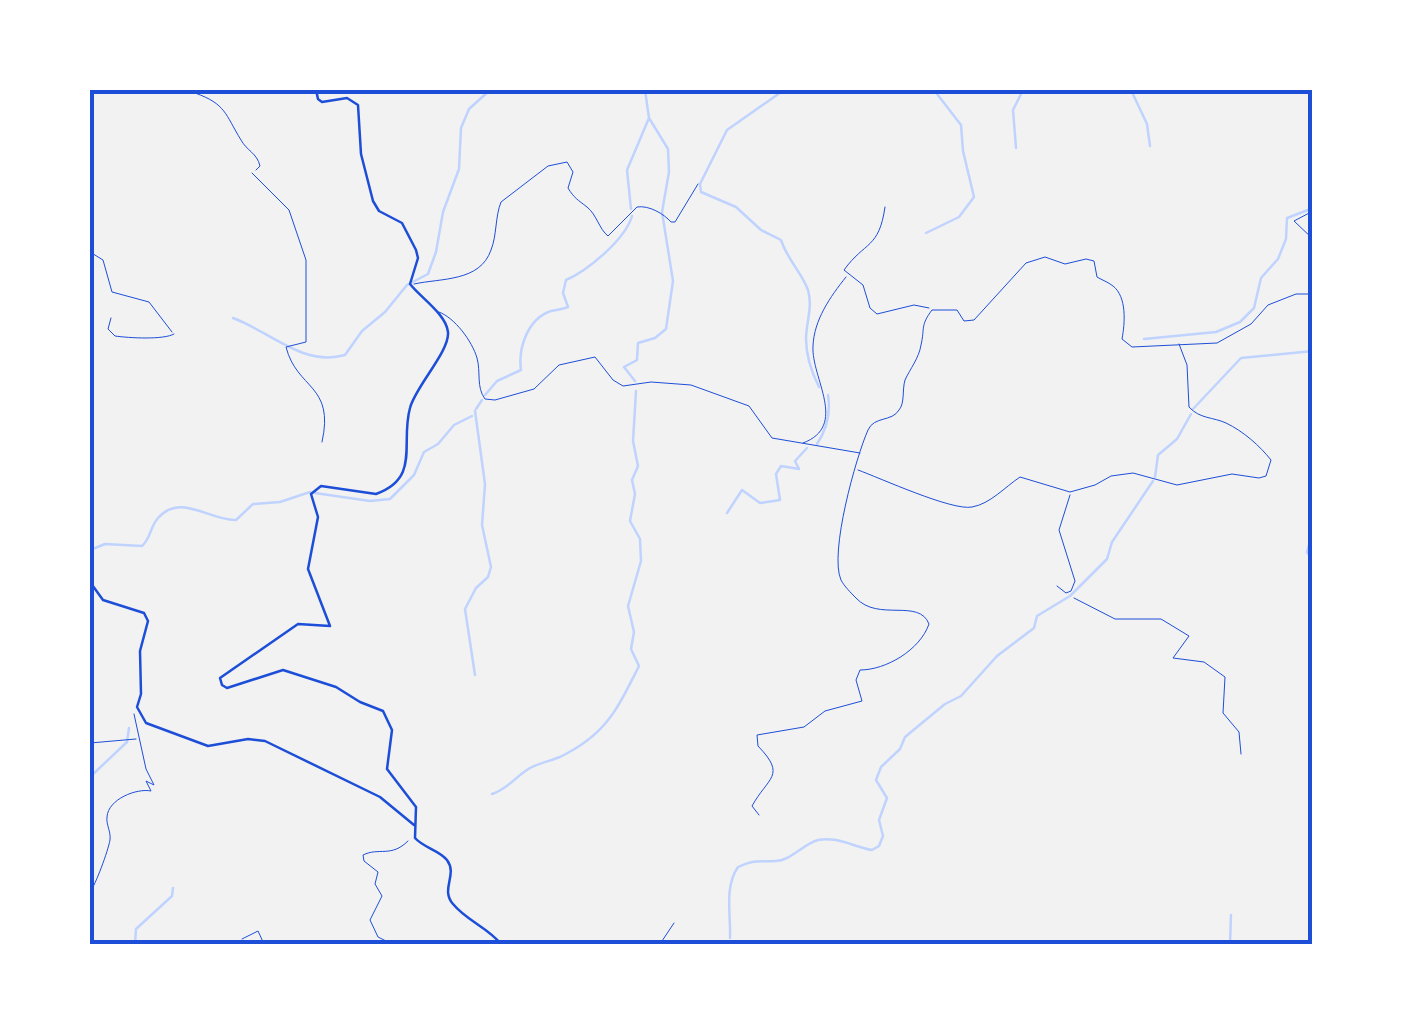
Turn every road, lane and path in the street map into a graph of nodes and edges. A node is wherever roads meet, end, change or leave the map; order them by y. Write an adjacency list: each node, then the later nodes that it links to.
1 (196, 90): 3 (path)
2 (316, 90): 11 (street)
3 (260, 166)
4 (252, 173): 19 (street)
5 (698, 184): 11 (street)
6 (885, 207): 10 (street)
7 (1313, 211): 8 (street)
8 (1313, 238)
9 (90, 252): 16 (street)
10 (848, 274): 13 (street); 20 (street)
11 (411, 283): 14 (street)
12 (1313, 294): 18 (street)
13 (932, 310): 18 (street); 21 (street)
14 (436, 312): 20 (street); 32 (street)
15 (111, 318): 16 (street)
16 (174, 334): 17 (street)
17 (180, 335)
18 (1179, 344): 23 (street)
19 (322, 442)
20 (800, 444): 21 (street)
21 (860, 454): 22 (street)
22 (855, 468): 23 (street); 31 (street)
23 (1070, 492): 26 (street)
24 (90, 582): 27 (street)
25 (1057, 586): 26 (street)
26 (1066, 593): 30 (path)
27 (137, 707): 28 (path); 32 (street)
28 (138, 739): 29 (path); 34 (path)
29 (90, 743)
30 (1241, 754)
31 (758, 814)
32 (414, 825): 33 (street)
33 (414, 835): 38 (path); 39 (street)
34 (90, 892)
35 (674, 924): 40 (path)
36 (242, 938): 37 (path)
37 (264, 944)
38 (392, 944)
39 (501, 944)
40 (660, 944)

